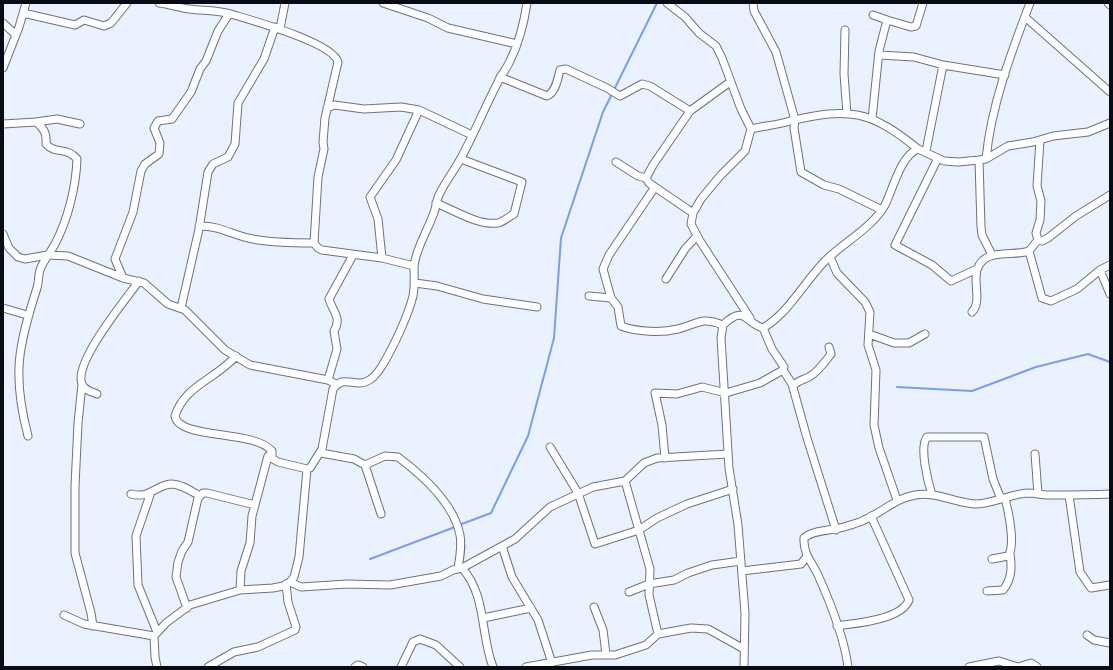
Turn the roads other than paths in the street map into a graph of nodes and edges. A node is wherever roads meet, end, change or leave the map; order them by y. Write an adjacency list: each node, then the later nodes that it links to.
1 (25, 3): 11 (street)
2 (127, 3): 11 (street)
3 (159, 3): 12 (street)
4 (285, 3): 17 (street)
5 (383, 3): 20 (street)
6 (527, 3): 20 (street)
7 (667, 3): 26 (street)
8 (753, 3): 33 (street)
9 (923, 3): 15 (street)
10 (1030, 3): 14 (street)
11 (23, 13): 19 (street)
12 (229, 14): 17 (street); 68 (street)
13 (873, 15): 15 (street)
14 (1025, 17): 24 (street); 27 (street)
15 (887, 20): 21 (street)
16 (3, 23): 19 (street)
17 (278, 28): 28 (street); 53 (street)
18 (845, 30): 31 (street)
19 (16, 35): 23 (street)
20 (517, 44): 25 (street)
21 (879, 55): 22 (street); 32 (street)
22 (943, 65): 24 (street); 42 (street)
23 (3, 68)
24 (1005, 75): 45 (street)
25 (500, 77): 30 (street); 39 (street)
26 (730, 82): 30 (street); 38 (street)
27 (1110, 92)
28 (327, 108): 29 (street); 57 (street)
29 (419, 110): 39 (street); 63 (street)
30 (690, 111): 47 (street)
31 (847, 114): 32 (street); 33 (street)
32 (872, 119): 41 (street)
33 (795, 120): 38 (street); 51 (street)
34 (36, 122): 36 (street); 37 (street); 59 (street)
35 (1110, 123): 40 (street)
36 (3, 124)
37 (80, 124)
38 (751, 129): 52 (street)
39 (472, 135): 44 (street)
40 (1040, 140): 45 (street); 56 (street)
41 (918, 148): 42 (street); 51 (street)
42 (926, 152): 43 (street)
43 (938, 158): 45 (street); 66 (street)
44 (461, 159): 50 (street); 50 (street)
45 (982, 160): 61 (street)
46 (616, 162): 47 (street)
47 (646, 178): 48 (street)
48 (655, 187): 52 (street); 74 (street)
49 (1110, 195): 56 (street)
50 (436, 203): 65 (street)
51 (882, 210): 62 (street)
52 (693, 212): 55 (street)
53 (199, 226): 57 (street); 78 (street)
54 (3, 234): 59 (street)
55 (697, 236): 69 (street); 75 (street)
56 (1038, 240): 58 (street)
57 (314, 243): 60 (street)
58 (1029, 251): 61 (street); 67 (street)
59 (48, 255): 68 (street); 80 (street)
60 (353, 255): 63 (street); 90 (street)
61 (992, 255): 66 (street)
62 (830, 257): 84 (street); 85 (street)
63 (382, 258): 65 (street)
64 (1110, 265): 67 (street)
65 (414, 266): 71 (street)
66 (977, 269): 79 (street)
67 (1100, 270): 72 (street)
68 (123, 278): 70 (street)
69 (666, 279)
70 (139, 281): 78 (street); 91 (street)
71 (415, 283): 76 (street); 92 (street)
72 (1110, 294)
73 (589, 296): 74 (street)
74 (610, 298): 83 (street)
75 (741, 304): 81 (street); 82 (street)
76 (537, 307)
77 (3, 308): 80 (street)
78 (181, 308): 88 (street)
79 (972, 312)
80 (28, 315): 96 (street)
81 (739, 316): 82 (street); 83 (street)
82 (752, 320): 84 (street)
83 (723, 326): 94 (street)
84 (763, 328): 89 (street)
85 (869, 334): 86 (street); 116 (street)
86 (925, 334)
87 (829, 347): 93 (street)
88 (236, 356): 90 (street); 101 (street)
89 (783, 370): 93 (street); 94 (street)
90 (328, 380): 92 (street)
91 (82, 384): 95 (street); 140 (street)
92 (336, 384): 98 (street)
93 (792, 386): 121 (street)
94 (726, 393): 99 (street); 102 (street)
95 (97, 394)
96 (28, 436)
97 (550, 447): 108 (street)
98 (321, 452): 103 (street); 104 (street)
99 (728, 454): 102 (street); 106 (street)
100 (1035, 454): 110 (street)
101 (268, 456): 104 (street); 117 (street)
102 (665, 458): 105 (street)
103 (365, 465): 118 (street); 127 (street)
104 (307, 469): 129 (street)
105 (625, 481): 108 (street); 120 (street)
106 (732, 489): 120 (street); 126 (street)
107 (151, 492): 109 (street); 114 (street); 142 (street)
108 (578, 493): 120 (street); 122 (street)
109 (131, 494)
110 (1038, 494): 113 (street); 115 (street)
111 (1110, 494): 113 (street)
112 (932, 495): 115 (street); 115 (street); 116 (street)
113 (1069, 495): 131 (street)
114 (200, 496): 117 (street); 136 (street)
115 (1003, 498): 123 (street)
116 (897, 500): 119 (street)
117 (255, 505): 132 (street)
118 (381, 514)
119 (871, 516): 121 (street); 141 (street)
120 (639, 530): 130 (street)
121 (836, 530): 124 (street)
122 (502, 546): 127 (street); 137 (street)
123 (1010, 554): 125 (street); 133 (street)
124 (807, 559): 128 (street); 141 (street)
125 (992, 559)
126 (741, 561): 128 (street); 130 (street)
127 (460, 568): 129 (street); 139 (street)
128 (742, 571): 146 (street)
129 (288, 583): 132 (street); 150 (street)
130 (649, 584): 134 (street); 143 (street)
131 (1110, 585)
132 (240, 590): 136 (street)
133 (987, 591)
134 (629, 592)
135 (594, 607): 147 (street)
136 (187, 608): 142 (street)
137 (530, 608): 139 (street); 148 (street)
138 (64, 615): 140 (street)
139 (483, 618): 155 (street)
140 (93, 626): 142 (street)
141 (837, 626): 158 (street)
142 (156, 634): 149 (street)
143 (658, 634): 146 (street); 147 (street)
144 (1087, 634): 145 (street)
145 (1110, 643)
146 (744, 649): 157 (street)
147 (606, 654): 148 (street)
148 (552, 663): 156 (street)
149 (157, 667)
150 (208, 667)
151 (355, 667): 152 (street)
152 (363, 667)
153 (401, 667): 154 (street)
154 (460, 667)
155 (493, 667)
156 (526, 667)
157 (744, 667)
158 (848, 667)
159 (969, 667): 160 (street)
160 (1037, 667)

